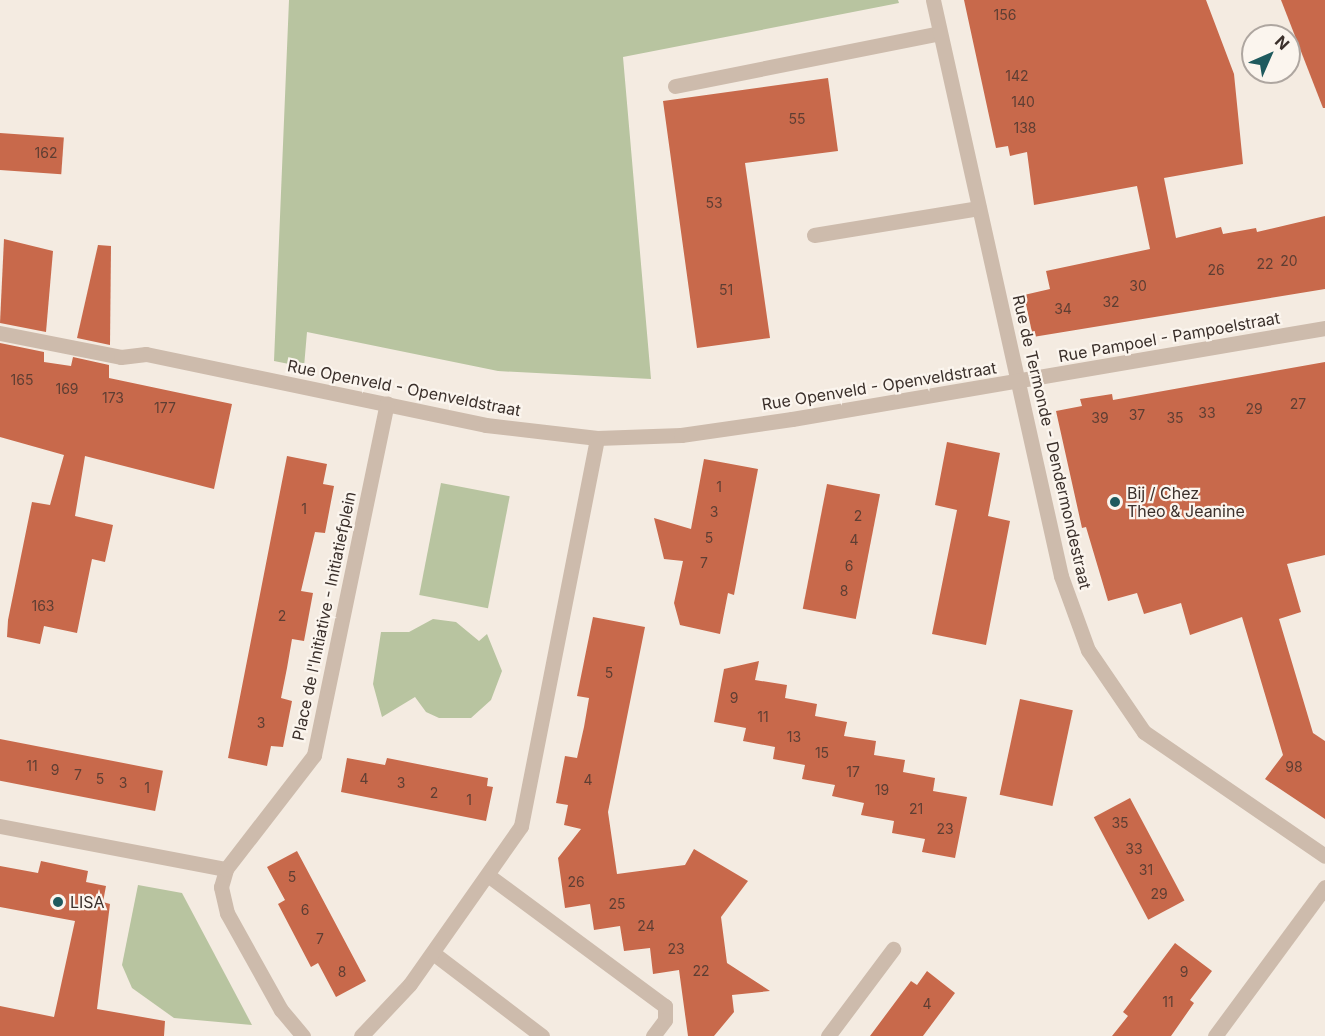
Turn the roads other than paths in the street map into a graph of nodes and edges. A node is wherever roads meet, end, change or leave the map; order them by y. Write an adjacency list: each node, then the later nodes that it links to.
1 (933, 0): 2 (street, Rue de Termonde - Dendermondestraat)
2 (940, 33): 3 (street); 4 (street, Rue de Termonde - Dendermondestraat)
3 (675, 86)
4 (979, 208): 5 (street); 8 (street, Rue de Termonde - Dendermondestraat)
5 (814, 235)
6 (1325, 328): 8 (street, Rue Pampoel - Pampoelstraat)
7 (0, 333): 9 (street, Rue Openveld - Openveldstraat)
8 (1018, 381): 10 (street, Rue Openveld - Openveldstraat); 12 (street, Rue de Termonde - Dendermondestraat)
9 (387, 404): 10 (street, Rue Openveld - Openveldstraat); 13 (street, Place de l'Initiative - Initiatiefplein)
10 (597, 438): 14 (street)
11 (0, 826): 13 (street)
12 (1325, 856)
13 (226, 869): 18 (street)
14 (489, 876): 17 (street); 21 (street)
15 (1325, 887): 23 (street)
16 (893, 950): 22 (street)
17 (433, 953): 19 (street); 20 (street)
18 (303, 1036)
19 (361, 1036)
20 (542, 1036)
21 (653, 1036)
22 (828, 1036)
23 (1215, 1036)

